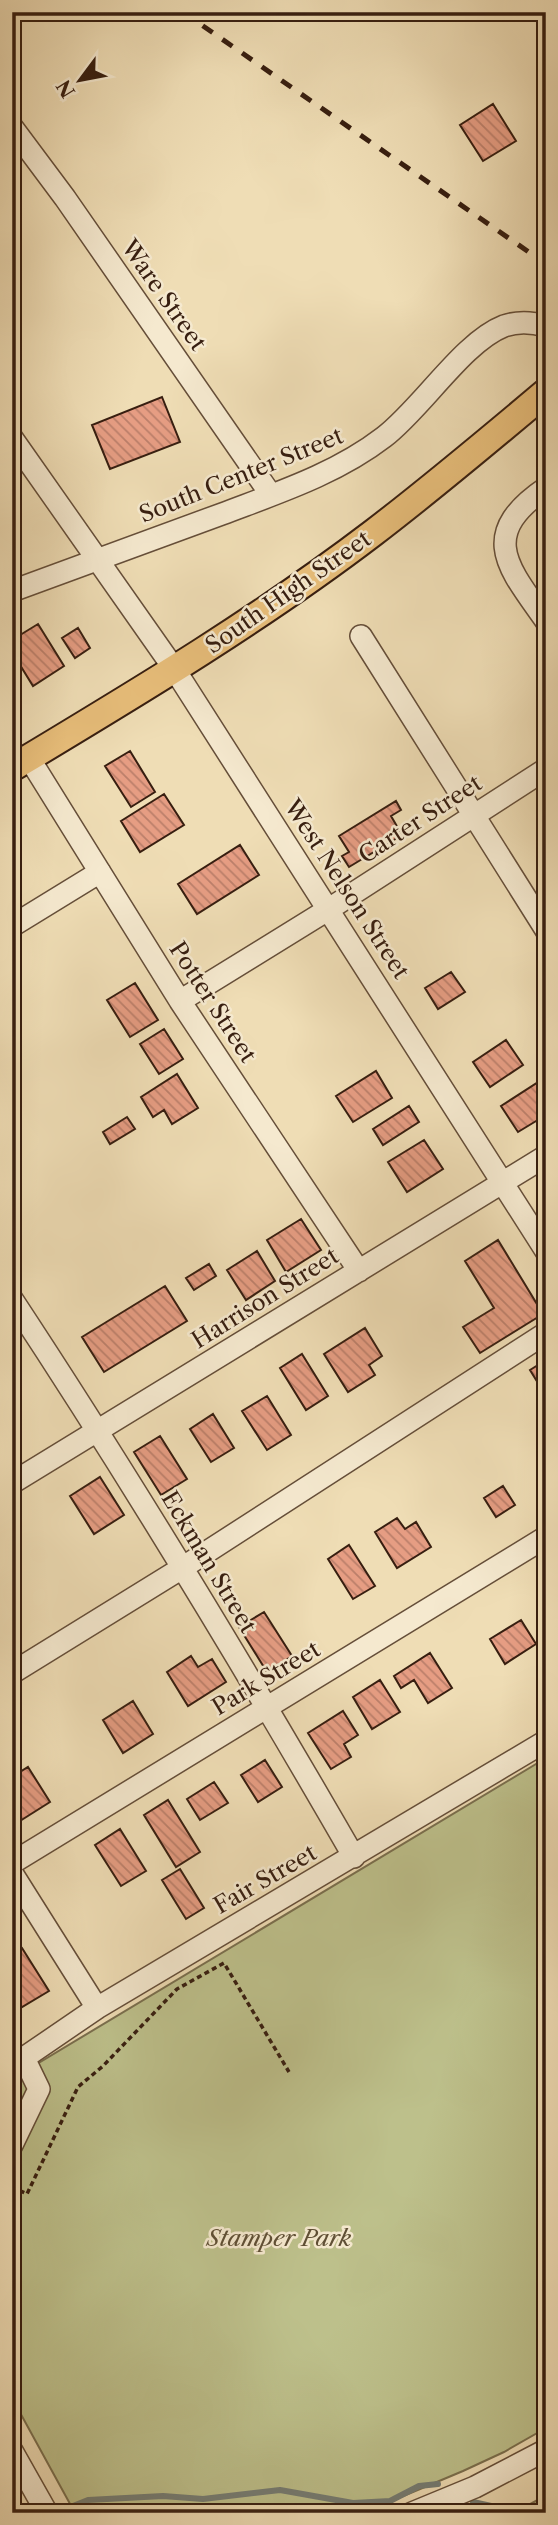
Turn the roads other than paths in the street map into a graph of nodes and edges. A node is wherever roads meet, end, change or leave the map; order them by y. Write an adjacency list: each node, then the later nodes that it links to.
1 (12, 127): 6 (street, Ware Street)
2 (538, 324): 6 (street, South Center Street)
3 (539, 398): 11 (main road, South High Street)
4 (12, 438): 7 (street, West Nelson Street)
5 (546, 488): 9 (street)
6 (271, 495): 7 (street, South Center Street)
7 (99, 560): 8 (street, South Center Street); 11 (street, West Nelson Street)
8 (12, 591)
9 (546, 621)
10 (361, 636): 14 (street)
11 (175, 670): 12 (main road, South High Street); 16 (street, West Nelson Street)
12 (21, 763): 15 (street, Potter Street)
13 (546, 769): 14 (street, Carter Street)
14 (474, 815): 16 (street, Carter Street); 18 (street)
15 (100, 872): 17 (street); 19 (street, Potter Street)
16 (329, 909): 19 (street, Carter Street); 21 (street, West Nelson Street)
17 (12, 926)
18 (546, 930)
19 (180, 1000): 23 (street, Potter Street)
20 (546, 1156): 21 (street, Harrison Street)
21 (503, 1182): 22 (street, West Nelson Street); 23 (street, Harrison Street)
22 (546, 1251)
23 (359, 1270): 26 (street, Harrison Street)
24 (12, 1298): 26 (street, Eckman Street)
25 (546, 1333): 29 (street)
26 (99, 1431): 27 (street, Harrison Street); 29 (street, Eckman Street)
27 (12, 1483)
28 (546, 1537): 31 (street, Park Street)
29 (182, 1568): 30 (street); 31 (street, Eckman Street)
30 (12, 1673)
31 (268, 1708): 33 (street, Eckman Street); 34 (street, Park Street)
32 (546, 1741): 33 (street, Fair Street)
33 (354, 1857): 36 (street, Fair Street)
34 (12, 1863)
35 (12, 1873): 36 (street)
36 (97, 2008): 37 (street, Fair Street)
37 (18, 2062): 38 (street)
38 (12, 2145)
39 (546, 2450): 42 (street)
40 (12, 2451): 41 (street)
41 (47, 2513)
42 (412, 2513)

